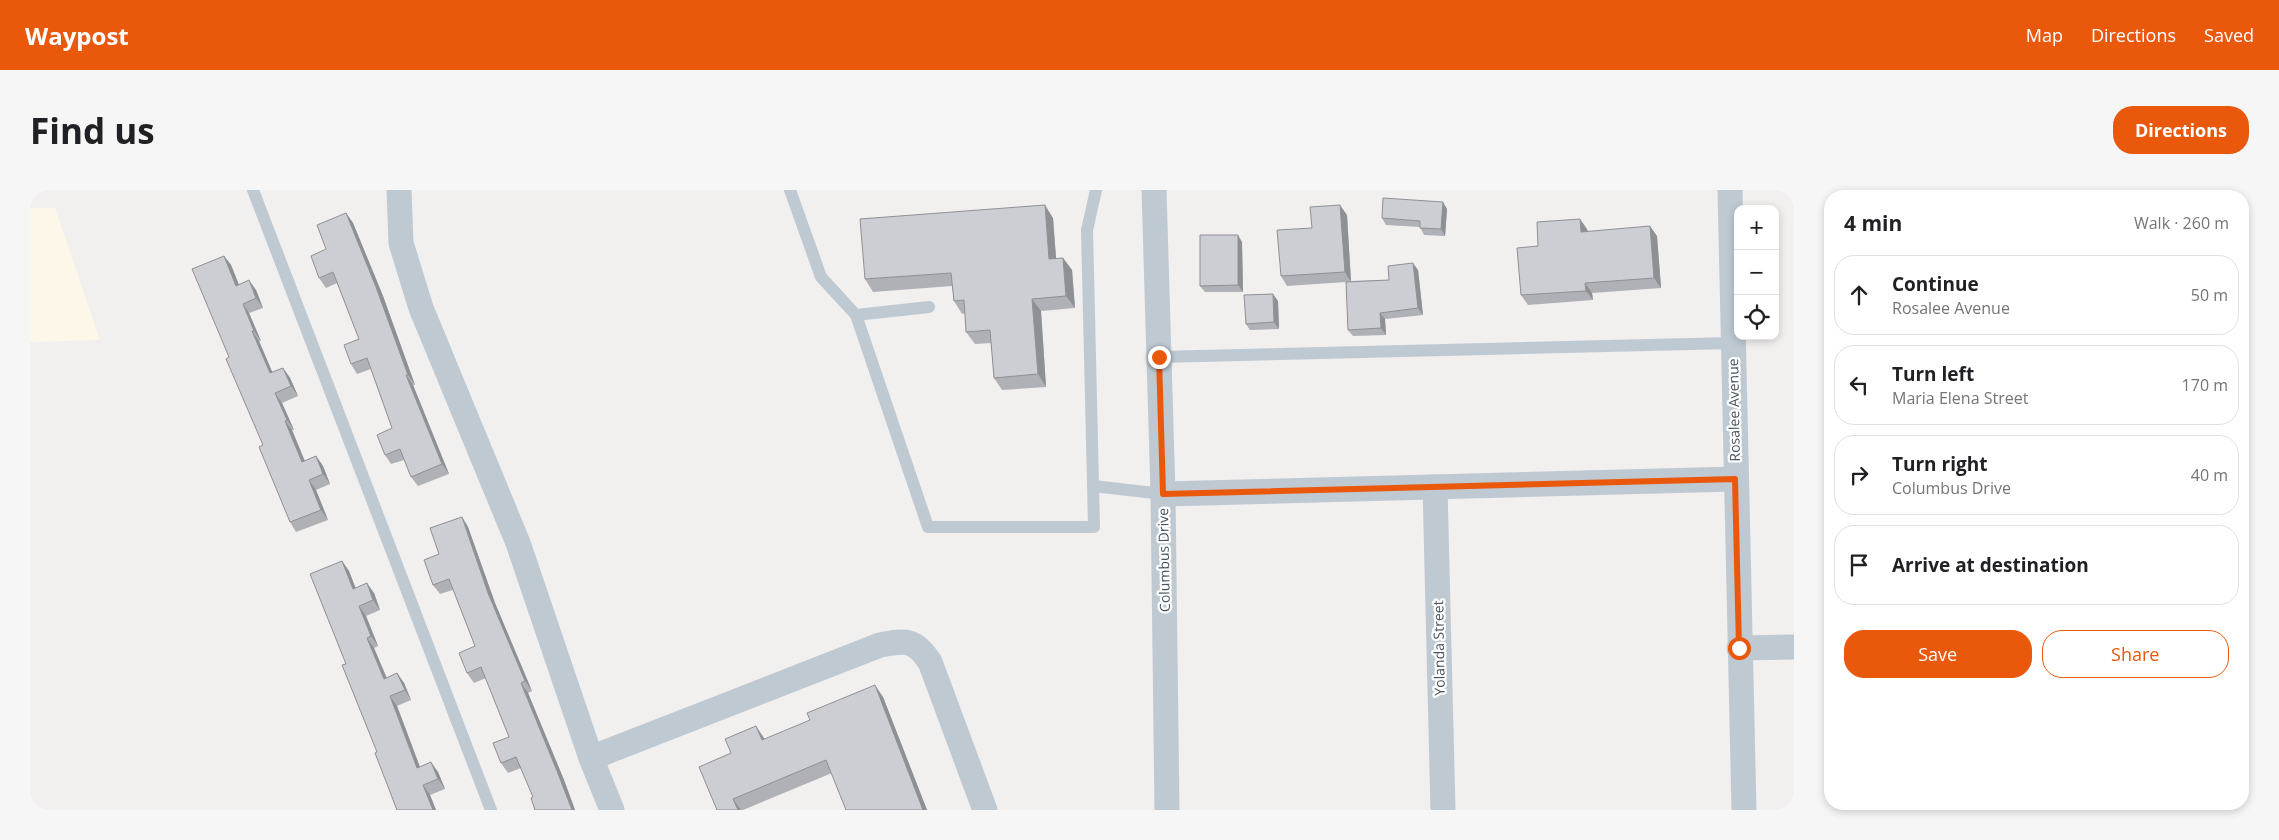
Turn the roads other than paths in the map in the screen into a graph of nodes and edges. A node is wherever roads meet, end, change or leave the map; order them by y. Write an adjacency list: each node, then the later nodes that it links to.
1 (252, 190): 18 (lane)
2 (400, 190): 17 (street)
3 (790, 190): 8 (lane)
4 (1096, 190): 12 (lane)
5 (1154, 190): 10 (street, Columbus Drive)
6 (1730, 190): 9 (street, Rosalee Avenue)
7 (930, 307): 8 (lane)
8 (856, 315): 12 (lane)
9 (1732, 342): 10 (lane); 11 (street, Rosalee Avenue)
10 (1159, 357): 14 (street, Columbus Drive)
11 (1735, 479): 13 (street); 16 (street, Rosalee Avenue)
12 (1093, 486): 14 (lane)
13 (1435, 487): 14 (street); 22 (street, Yolanda Street)
14 (1163, 494): 21 (street, Columbus Drive)
15 (1794, 647): 16 (street)
16 (1739, 648): 23 (street, Rosalee Avenue)
17 (591, 758): 19 (street); 20 (street)
18 (491, 810)
19 (612, 810)
20 (985, 810)
21 (1167, 810)
22 (1443, 810)
23 (1744, 810)

